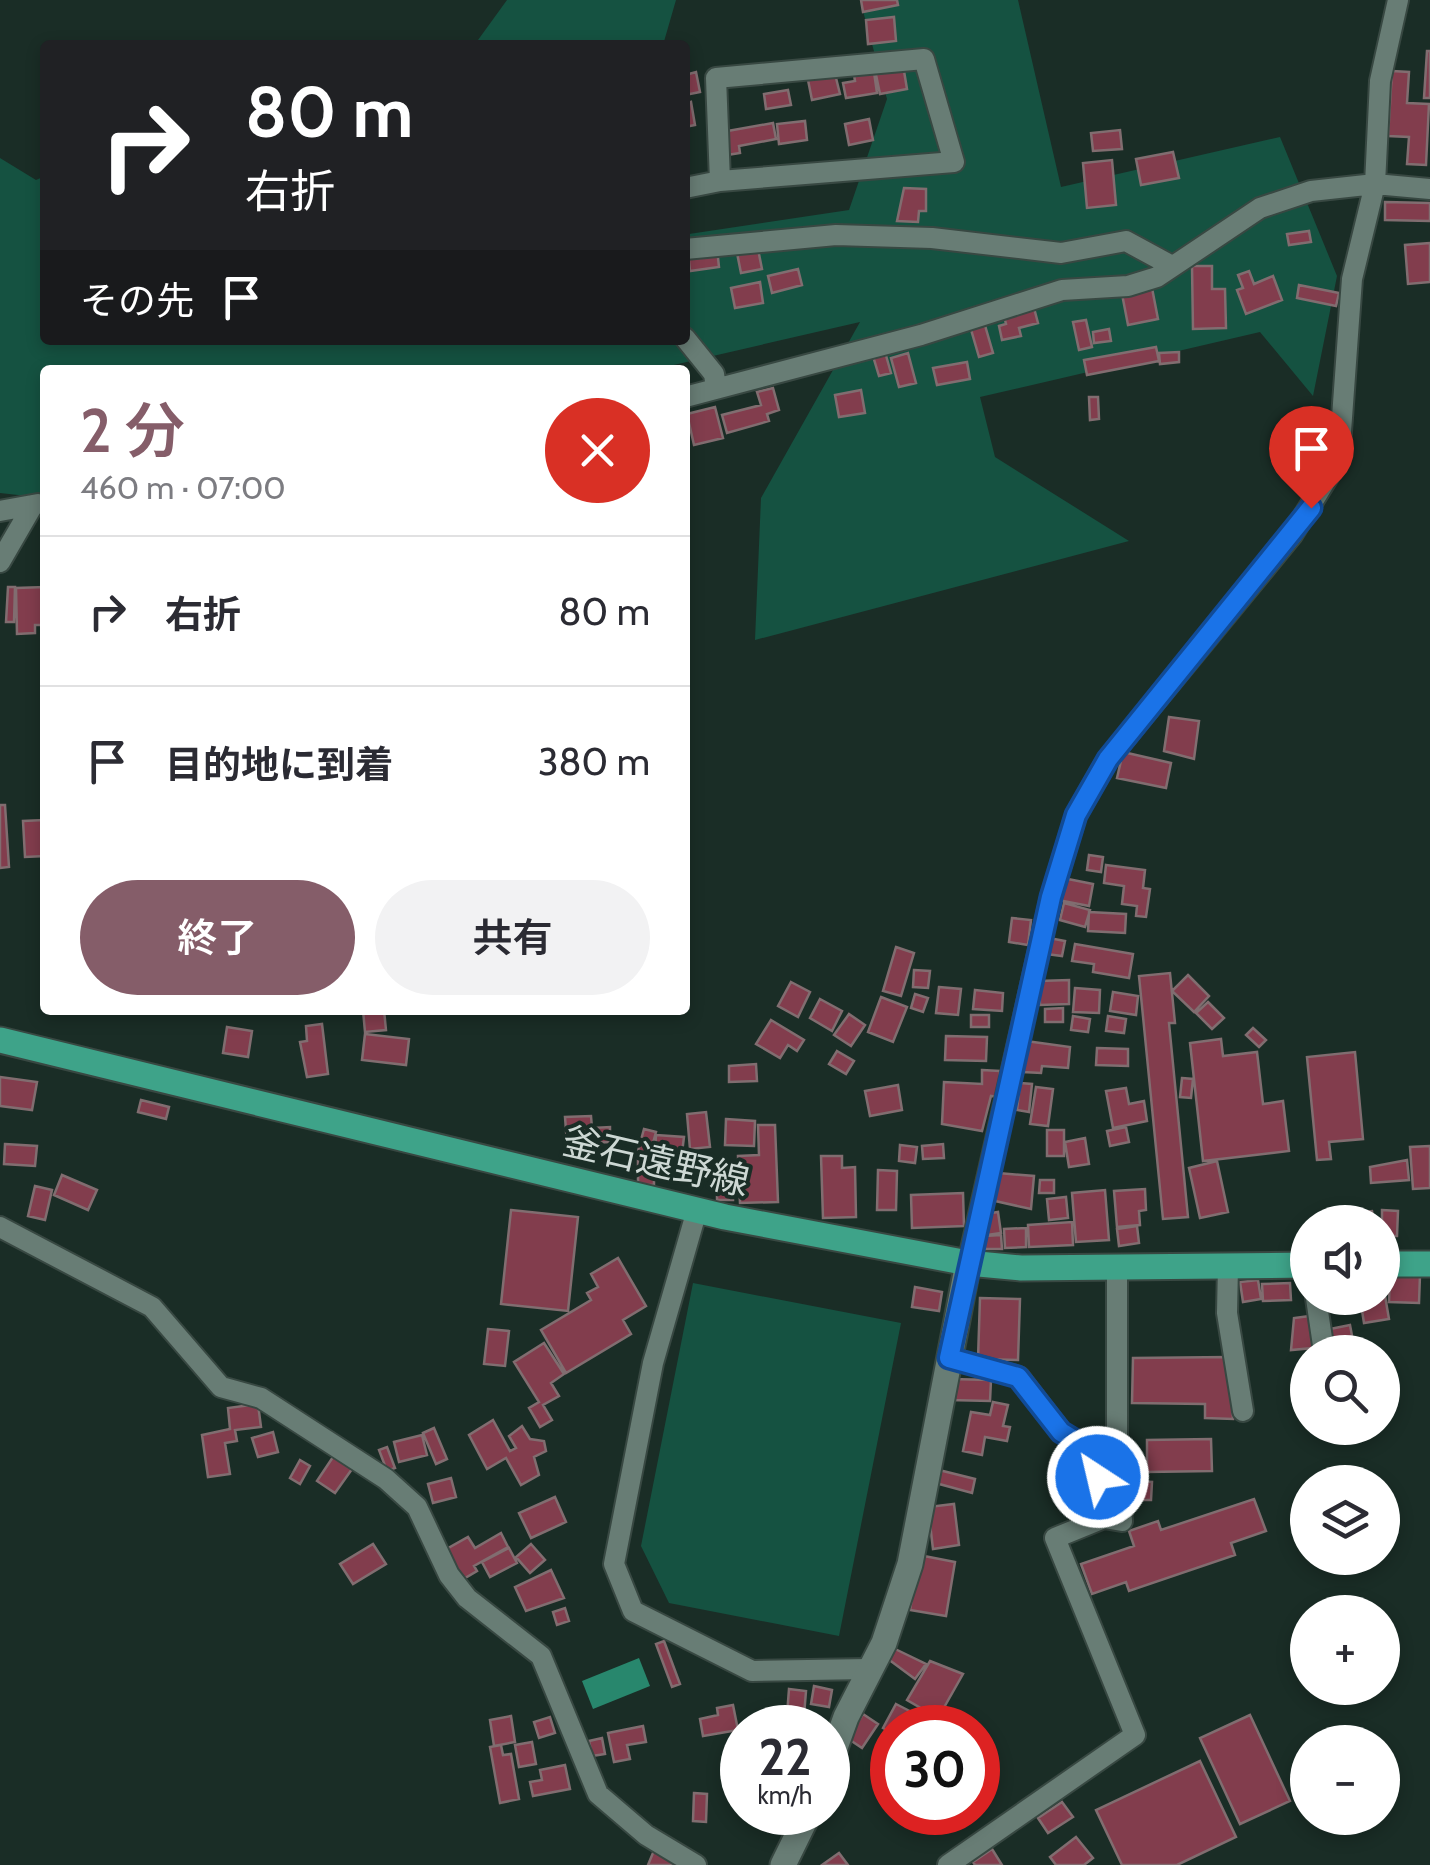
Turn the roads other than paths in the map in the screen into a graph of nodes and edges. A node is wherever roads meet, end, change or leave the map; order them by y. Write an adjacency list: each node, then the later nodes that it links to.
1 (1398, 0): 3 (street)
2 (720, 180): 2 (street); 4 (street)
3 (1375, 184): 5 (street); 7 (street); 17 (street)
4 (690, 187)
5 (1430, 189)
6 (690, 249): 7 (street)
7 (1172, 266): 9 (street)
8 (690, 344): 9 (street)
9 (716, 388): 10 (street)
10 (690, 395)
11 (39, 504): 12 (street); 13 (street)
12 (0, 510)
13 (0, 562)
14 (0, 1040): 15 (main road, 釜石遠野線)
15 (696, 1210): 17 (main road, 釜石遠野線); 28 (street)
16 (0, 1227): 31 (street)
17 (968, 1263): 22 (main road, 釜石遠野線); 23 (street)
18 (1400, 1264): 19 (main road)
19 (1430, 1264)
20 (1290, 1265): 21 (main road, 釜石遠野線)
21 (1228, 1266): 22 (main road, 釜石遠野線); 24 (street)
22 (1117, 1267): 26 (street)
23 (949, 1358): 25 (street); 28 (street)
24 (1243, 1412)
25 (1094, 1452): 26 (street); 27 (street)
26 (1117, 1453): 27 (street)
27 (1104, 1518): 33 (street)
28 (869, 1669): 29 (street)
29 (850, 1714)
30 (798, 1835): 32 (street)
31 (696, 1865)
32 (783, 1865)
33 (948, 1865)

